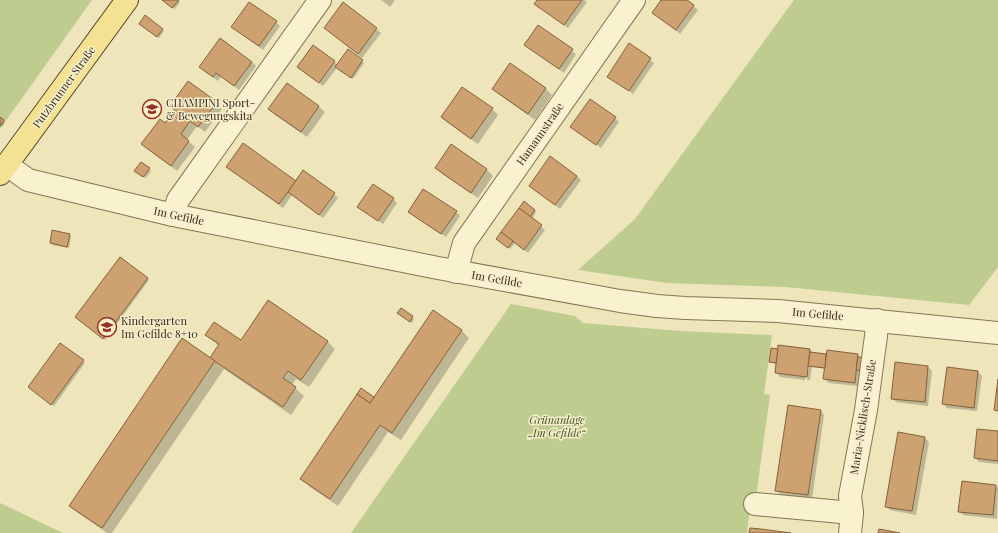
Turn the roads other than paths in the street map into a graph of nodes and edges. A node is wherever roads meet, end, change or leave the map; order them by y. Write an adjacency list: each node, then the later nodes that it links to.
1 (128, 0): 4 (main road, Putzbrunner Straße)
2 (320, 0): 5 (street)
3 (634, 0): 6 (street, Hamannstraße)
4 (4, 170): 5 (street, Im Gefilde)
5 (173, 215): 6 (street, Im Gefilde)
6 (456, 272): 7 (street, Im Gefilde)
7 (877, 320): 8 (street, Im Gefilde); 10 (street, Maria-Nicklisch-Straße)
8 (998, 333)
9 (755, 504): 10 (street, Maria-Nicklisch-Straße)
10 (851, 523)

